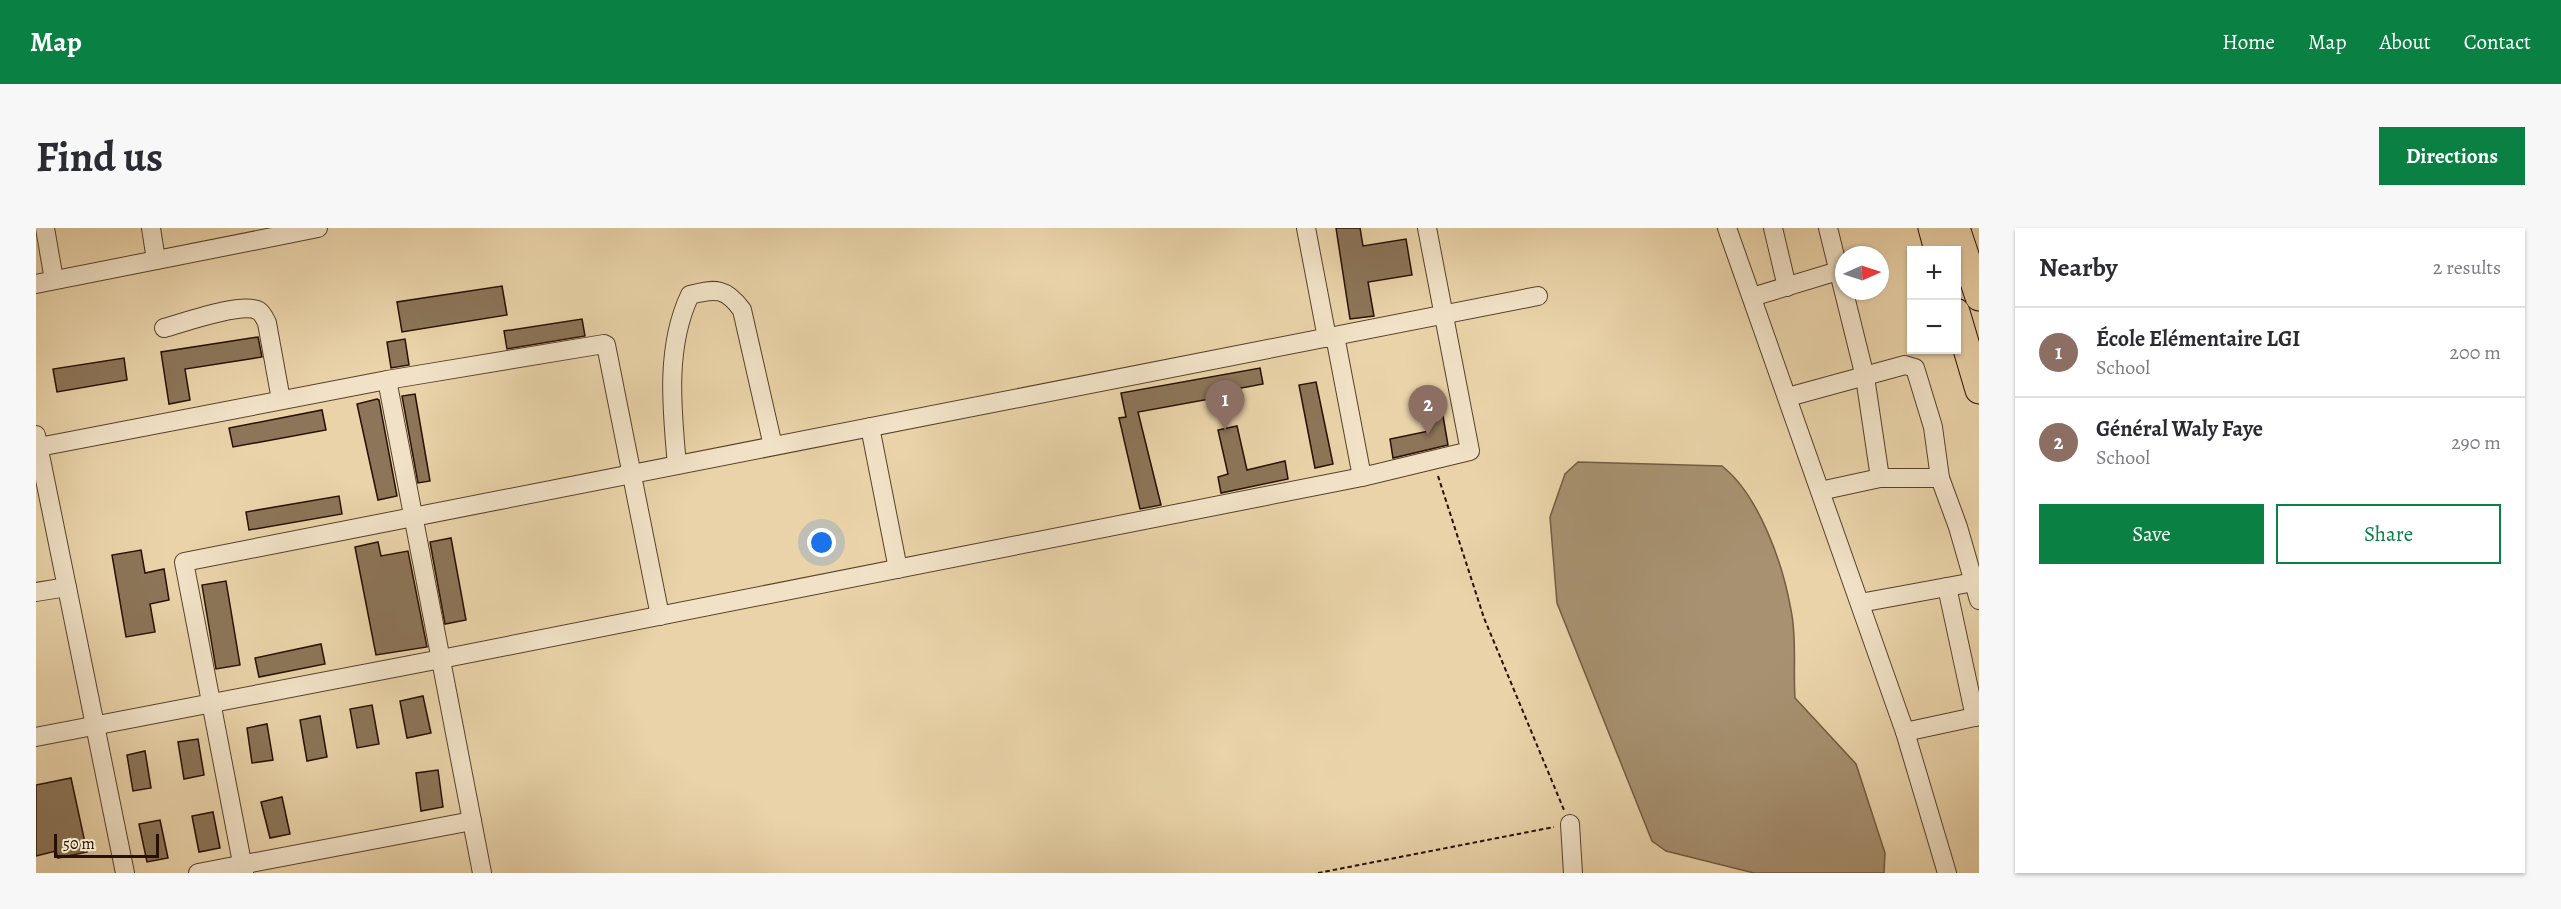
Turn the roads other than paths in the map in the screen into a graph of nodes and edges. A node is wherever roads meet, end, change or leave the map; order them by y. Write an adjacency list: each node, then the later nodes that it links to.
1 (45, 228): 16 (street)
2 (152, 228): 14 (street)
3 (318, 228): 11 (street)
4 (1306, 228): 25 (street)
5 (1427, 228): 22 (street)
6 (1727, 228): 19 (street)
7 (1773, 228): 17 (street)
8 (1828, 228): 13 (street)
9 (1932, 228): 12 (highway)
10 (1956, 228): 20 (highway)
11 (281, 232): 14 (street)
12 (1937, 246)
13 (1835, 258)
14 (156, 260): 16 (street)
15 (1835, 272): 17 (street)
16 (45, 282)
17 (1787, 287): 19 (street)
18 (1538, 296): 22 (street)
19 (1752, 297): 29 (street)
20 (1979, 297)
21 (1845, 300): 26 (street)
22 (1443, 315): 25 (street); 36 (street)
23 (164, 328): 30 (street)
24 (1961, 329): 28 (highway)
25 (1331, 337): 31 (street); 36 (street)
26 (1864, 377): 29 (street); 37 (street); 38 (street)
27 (387, 380): 30 (street); 35 (street); 40 (street)
28 (1979, 390)
29 (1788, 397): 39 (street)
30 (281, 400): 32 (street)
31 (870, 427): 33 (street); 41 (street)
32 (37, 442): 43 (street)
33 (773, 446): 34 (street); 34 (street)
34 (677, 465): 35 (street)
35 (631, 474): 40 (street); 48 (street)
36 (1362, 477): 41 (street)
37 (1880, 478): 38 (street); 39 (street)
38 (1940, 478): 42 (street)
39 (1820, 491): 47 (street)
40 (414, 517): 49 (street); 50 (street)
41 (898, 569): 48 (street)
42 (1974, 582): 44 (street); 46 (street)
43 (67, 587): 45 (street); 52 (street)
44 (1947, 587): 47 (street); 51 (street)
45 (36, 592)
46 (1979, 600)
47 (1860, 603): 53 (street)
48 (660, 616): 49 (street)
49 (441, 659): 50 (street); 55 (street)
50 (212, 703): 52 (street); 57 (street)
51 (1977, 717): 53 (street)
52 (95, 725): 54 (street); 58 (street)
53 (1905, 732): 62 (street)
54 (36, 736)
55 (472, 821): 57 (street); 60 (street)
56 (1570, 824): 61 (street)
57 (244, 869): 59 (street)
58 (126, 873)
59 (198, 873)
60 (482, 873)
61 (1573, 873)
62 (1947, 873)

